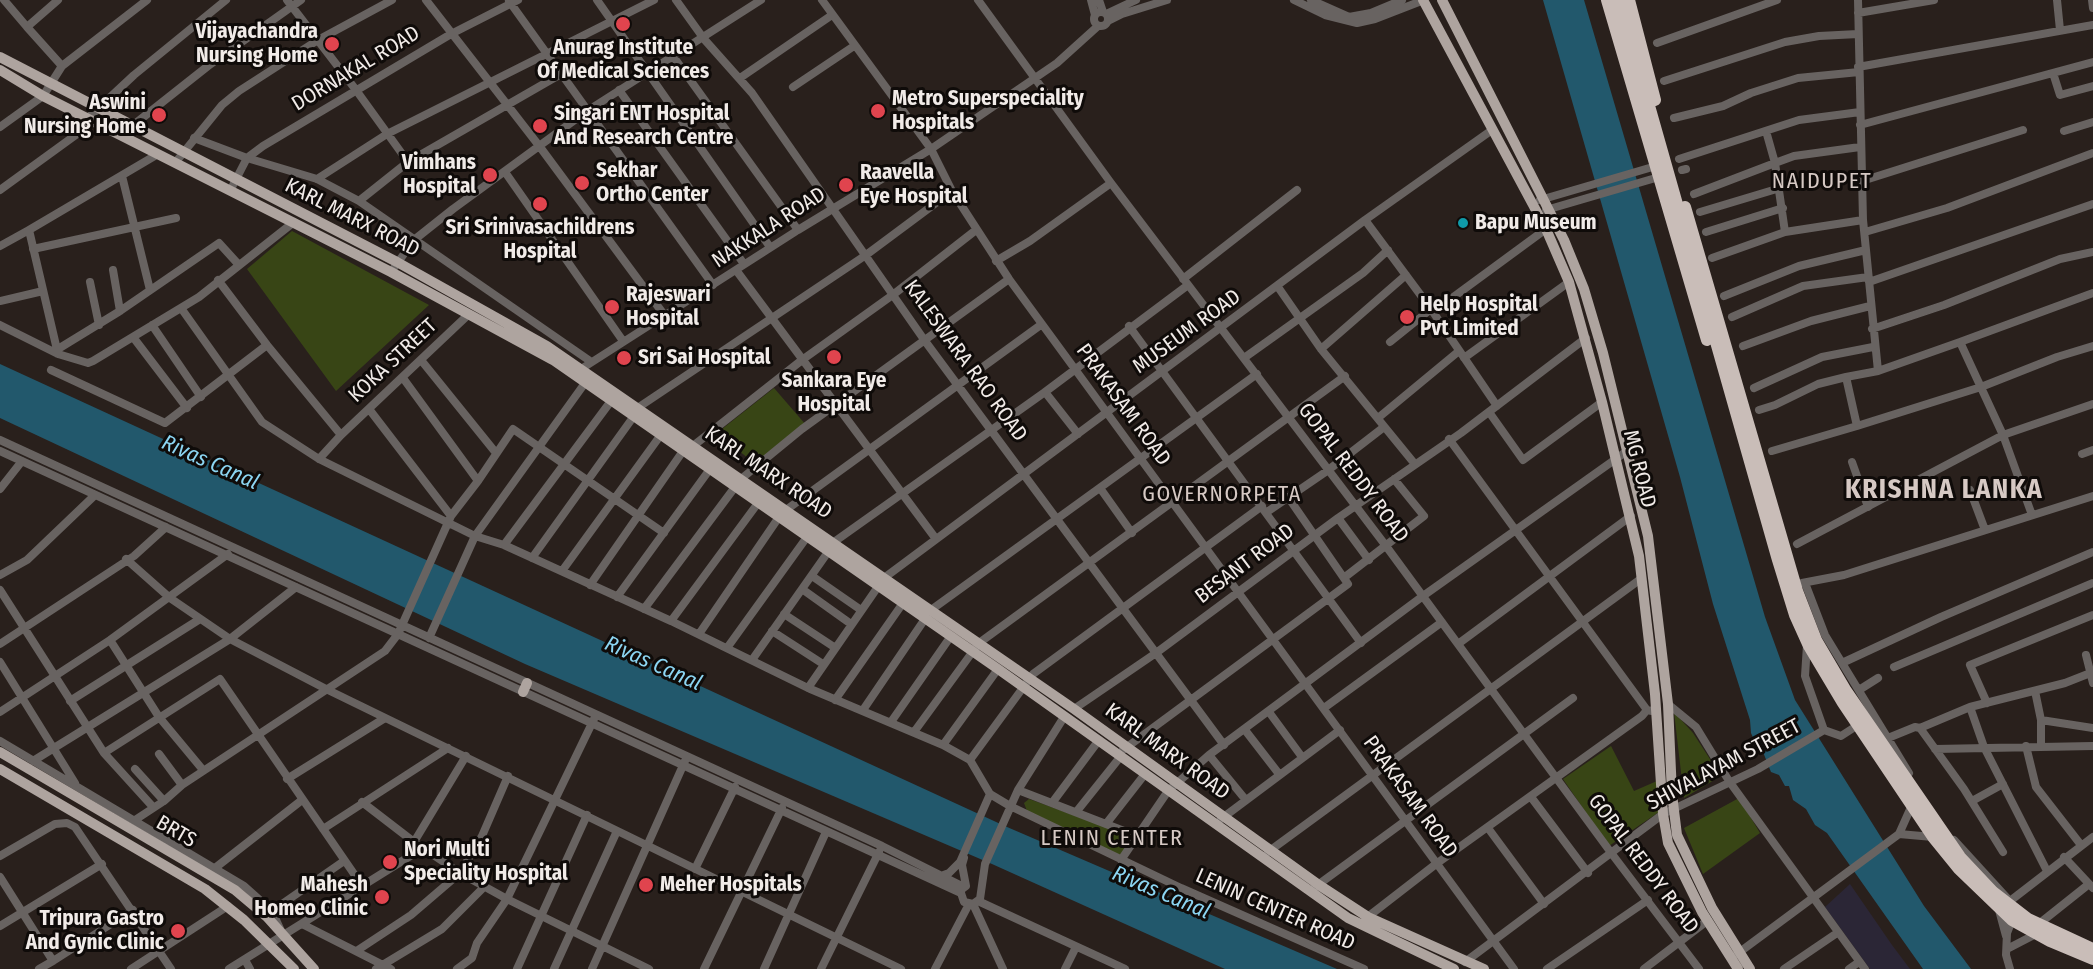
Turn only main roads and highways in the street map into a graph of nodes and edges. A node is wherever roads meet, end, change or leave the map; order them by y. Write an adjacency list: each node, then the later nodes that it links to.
1 (1423, 0): 10 (main road, MG ROAD)
2 (1442, 0): 10 (main road, MG ROAD)
3 (1608, 0): 13 (highway)
4 (1619, 0): 13 (highway)
5 (1629, 0): 20 (highway)
6 (0, 57): 8 (main road, KARL MARX ROAD)
7 (0, 70): 8 (main road, KARL MARX ROAD)
8 (93, 115): 9 (main road, KARL MARX ROAD); 9 (main road, KARL MARX ROAD)
9 (179, 158): 11 (main road, KARL MARX ROAD); 11 (main road, KARL MARX ROAD)
10 (1542, 212): 31 (main road, MG ROAD); 31 (main road, MG ROAD)
11 (394, 267): 12 (main road, KARL MARX ROAD); 12 (main road, KARL MARX ROAD)
12 (582, 368): 14 (main road, KARL MARX ROAD); 14 (main road, KARL MARX ROAD)
13 (1723, 373): 20 (highway)
14 (635, 413): 15 (main road, KARL MARX ROAD); 15 (main road, KARL MARX ROAD)
15 (688, 448): 16 (main road, KARL MARX ROAD); 16 (main road, KARL MARX ROAD)
16 (738, 483): 17 (main road, KARL MARX ROAD); 17 (main road, KARL MARX ROAD)
17 (783, 513): 18 (main road, KARL MARX ROAD); 18 (main road, KARL MARX ROAD)
18 (831, 547): 19 (main road, KARL MARX ROAD)
19 (881, 583): 21 (main road, KARL MARX ROAD); 21 (main road, KARL MARX ROAD)
20 (1795, 585): 28 (highway); 28 (highway)
21 (928, 614): 22 (main road, KARL MARX ROAD); 22 (main road, KARL MARX ROAD)
22 (976, 647): 23 (main road, KARL MARX ROAD); 23 (main road, KARL MARX ROAD)
23 (1027, 685): 25 (main road, KARL MARX ROAD); 25 (main road, KARL MARX ROAD)
24 (0, 752): 35 (main road, BRTS)
25 (1122, 753): 27 (main road, KARL MARX ROAD); 27 (main road, KARL MARX ROAD)
26 (0, 769): 34 (main road)
27 (1266, 854): 29 (main road, KARL MARX ROAD); 29 (main road, KARL MARX ROAD)
28 (2015, 916): 30 (highway); 32 (highway)
29 (1364, 920): 33 (main road, KARL MARX ROAD)
30 (2093, 949)
31 (1735, 956): 38 (main road, MG ROAD); 39 (main road, MG ROAD)
32 (2093, 959)
33 (1438, 961): 36 (main road, KARL MARX ROAD); 37 (main road, KARL MARX ROAD)
34 (294, 969)
35 (314, 969)
36 (1454, 969)
37 (1484, 969)
38 (1738, 969)
39 (1750, 969)

